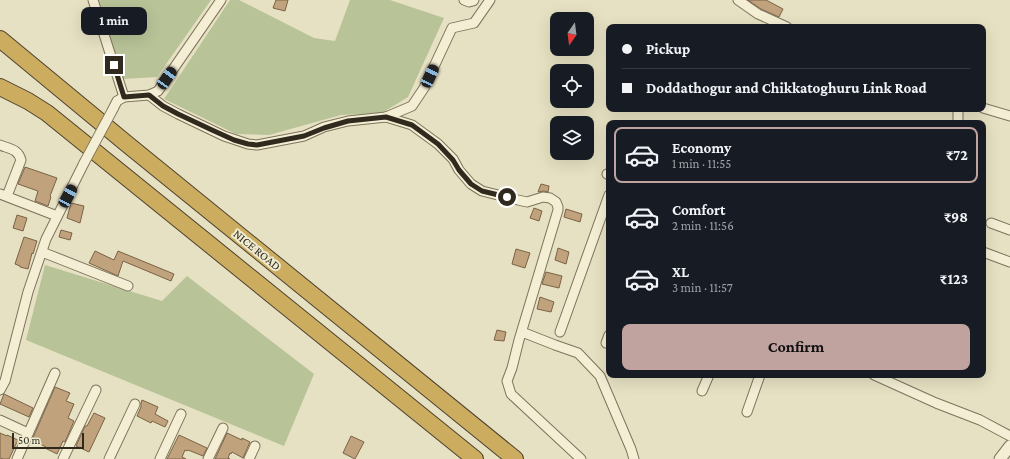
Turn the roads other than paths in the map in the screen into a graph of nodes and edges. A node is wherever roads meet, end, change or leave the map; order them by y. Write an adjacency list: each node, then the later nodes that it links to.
1 (93, 0): 11 (street)
2 (221, 0): 10 (street)
3 (464, 0): 4 (street)
4 (474, 0)
5 (490, 0): 14 (street)
6 (738, 0): 7 (street)
7 (780, 24)
8 (0, 38): 51 (highway, NICE ROAD)
9 (0, 87): 50 (highway)
10 (149, 95): 11 (street); 14 (street)
11 (124, 97): 18 (street, bridge)
12 (986, 109): 13 (street)
13 (1010, 116)
14 (386, 117): 25 (street)
15 (0, 145): 16 (street)
16 (3, 195): 18 (street)
17 (606, 203): 26 (street)
18 (57, 216): 21 (street)
19 (991, 223): 20 (street)
20 (1010, 230)
21 (42, 252): 24 (street); 31 (street)
22 (986, 253): 23 (street)
23 (1010, 262)
24 (128, 286)
25 (522, 332): 52 (street); 53 (street)
26 (560, 332)
27 (55, 373): 40 (street)
28 (708, 378): 34 (street)
29 (759, 378): 36 (street)
30 (881, 378): 41 (street)
31 (2, 380): 32 (street)
32 (0, 390)
33 (96, 390): 45 (street)
34 (702, 391)
35 (135, 404): 46 (street)
36 (747, 412)
37 (180, 414): 47 (street)
38 (0, 420): 40 (street)
39 (223, 428): 48 (street)
40 (28, 433): 44 (street)
41 (1010, 436)
42 (256, 446): 49 (street)
43 (1010, 446): 54 (street)
44 (17, 459)
45 (63, 459)
46 (109, 459)
47 (160, 459)
48 (208, 459)
49 (249, 459)
50 (475, 459)
51 (515, 459)
52 (581, 459)
53 (634, 459)
54 (1000, 459)

